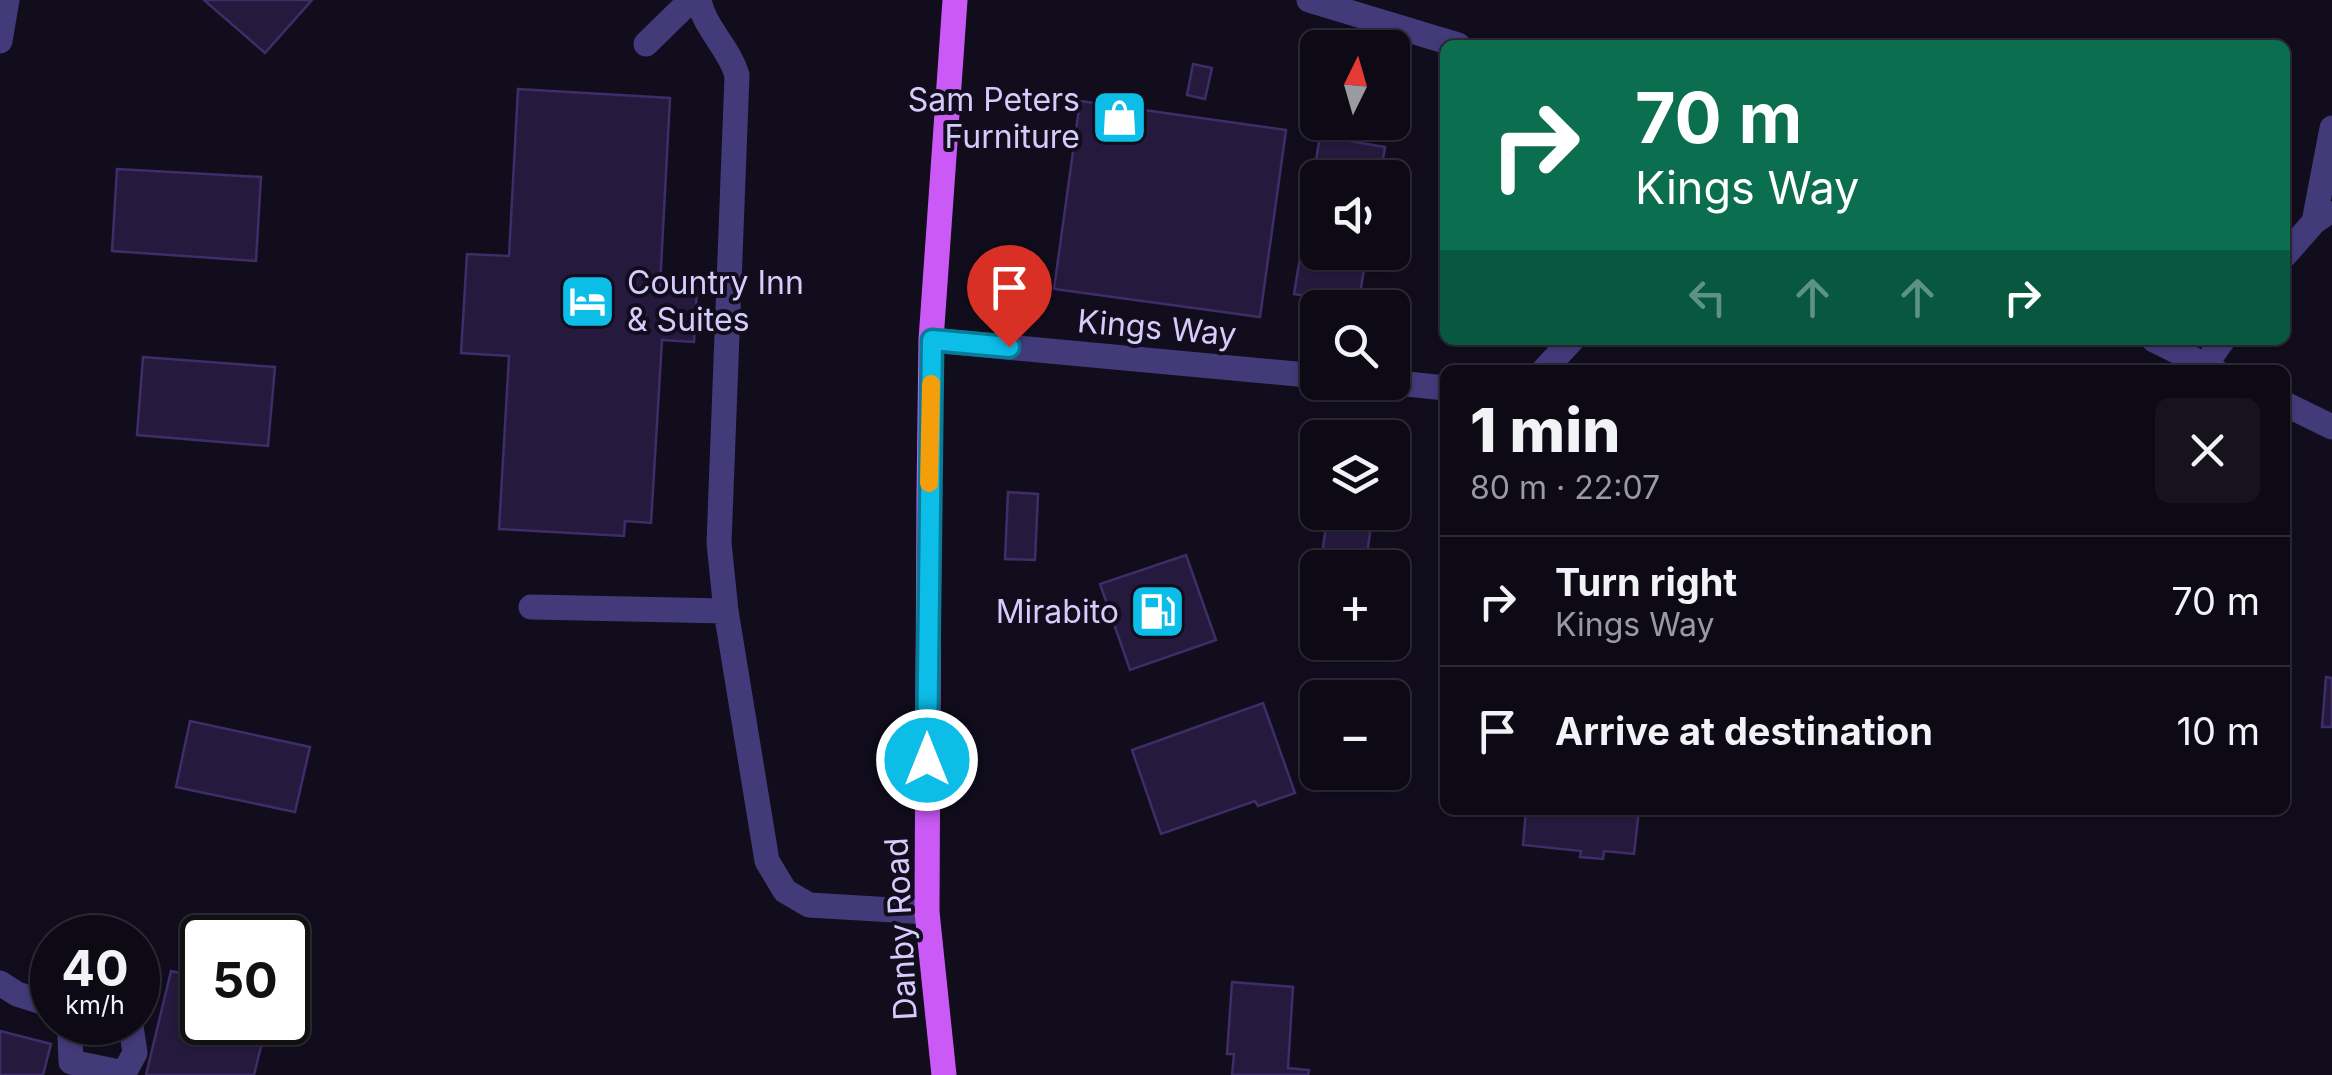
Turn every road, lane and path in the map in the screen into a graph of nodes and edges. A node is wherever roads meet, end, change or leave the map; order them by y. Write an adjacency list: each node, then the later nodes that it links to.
1 (8, 0): 7 (street)
2 (691, 0): 8 (street)
3 (699, 0): 23 (street)
4 (954, 0): 12 (main road, Danby Road)
5 (1309, 0): 6 (street)
6 (1441, 40)
7 (0, 41)
8 (646, 44)
9 (2332, 128): 10 (street)
10 (2323, 216): 11 (street)
11 (2290, 250)
12 (932, 340): 17 (street, Kings Way); 24 (main road, Danby Road)
13 (1567, 345): 15 (street)
14 (2159, 352): 16 (street)
15 (1549, 365)
16 (2200, 365)
17 (1300, 374)
18 (1410, 384): 19 (street)
19 (1440, 387)
20 (2290, 406): 21 (street)
21 (2332, 427)
22 (531, 607): 23 (street)
23 (726, 612): 24 (street)
24 (926, 912): 29 (main road, Danby Road)
25 (0, 982): 26 (street)
26 (30, 998)
27 (70, 1045): 28 (street)
28 (134, 1045)
29 (944, 1075)

